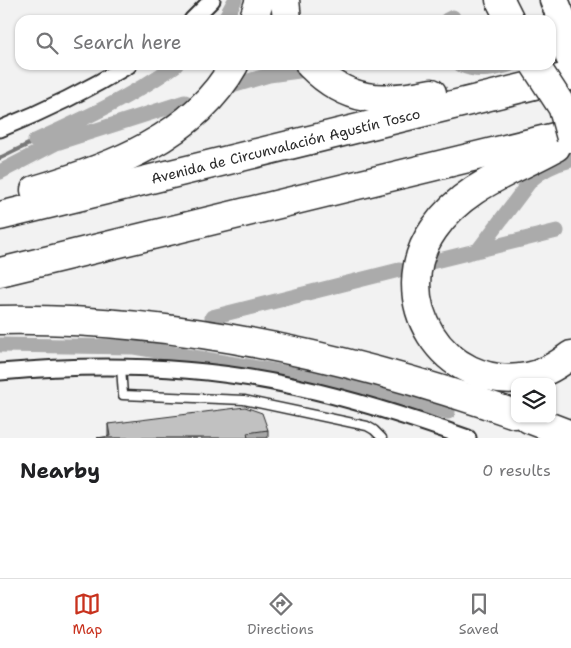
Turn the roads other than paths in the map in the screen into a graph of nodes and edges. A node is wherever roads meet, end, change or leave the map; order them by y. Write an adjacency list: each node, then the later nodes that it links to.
1 (212, 0): 8 (street)
2 (260, 0): 9 (highway)
3 (285, 0): 10 (highway)
4 (500, 0): 11 (highway)
5 (513, 0): 12 (main road)
6 (541, 0): 13 (main road)
7 (554, 0): 14 (highway)
8 (197, 15)
9 (254, 15)
10 (286, 15)
11 (508, 15)
12 (520, 15)
13 (550, 15)
14 (561, 32): 19 (main road)
15 (121, 70): 20 (street)
16 (231, 70): 22 (highway)
17 (316, 70): 19 (highway)
18 (541, 70): 19 (highway, bridge)
19 (567, 90): 21 (highway, bridge); 23 (highway, Avenida de Circunvalación Agustín Tosco); 24 (highway)
20 (0, 129)
21 (571, 138): 26 (highway)
22 (0, 199)
23 (0, 216)
24 (0, 272)
25 (0, 320): 29 (highway)
26 (571, 355)
27 (121, 367): 28 (street); 32 (lane); 33 (street)
28 (0, 372)
29 (511, 413)
30 (539, 423): 31 (highway)
31 (571, 435)
32 (382, 438)
33 (468, 438)

